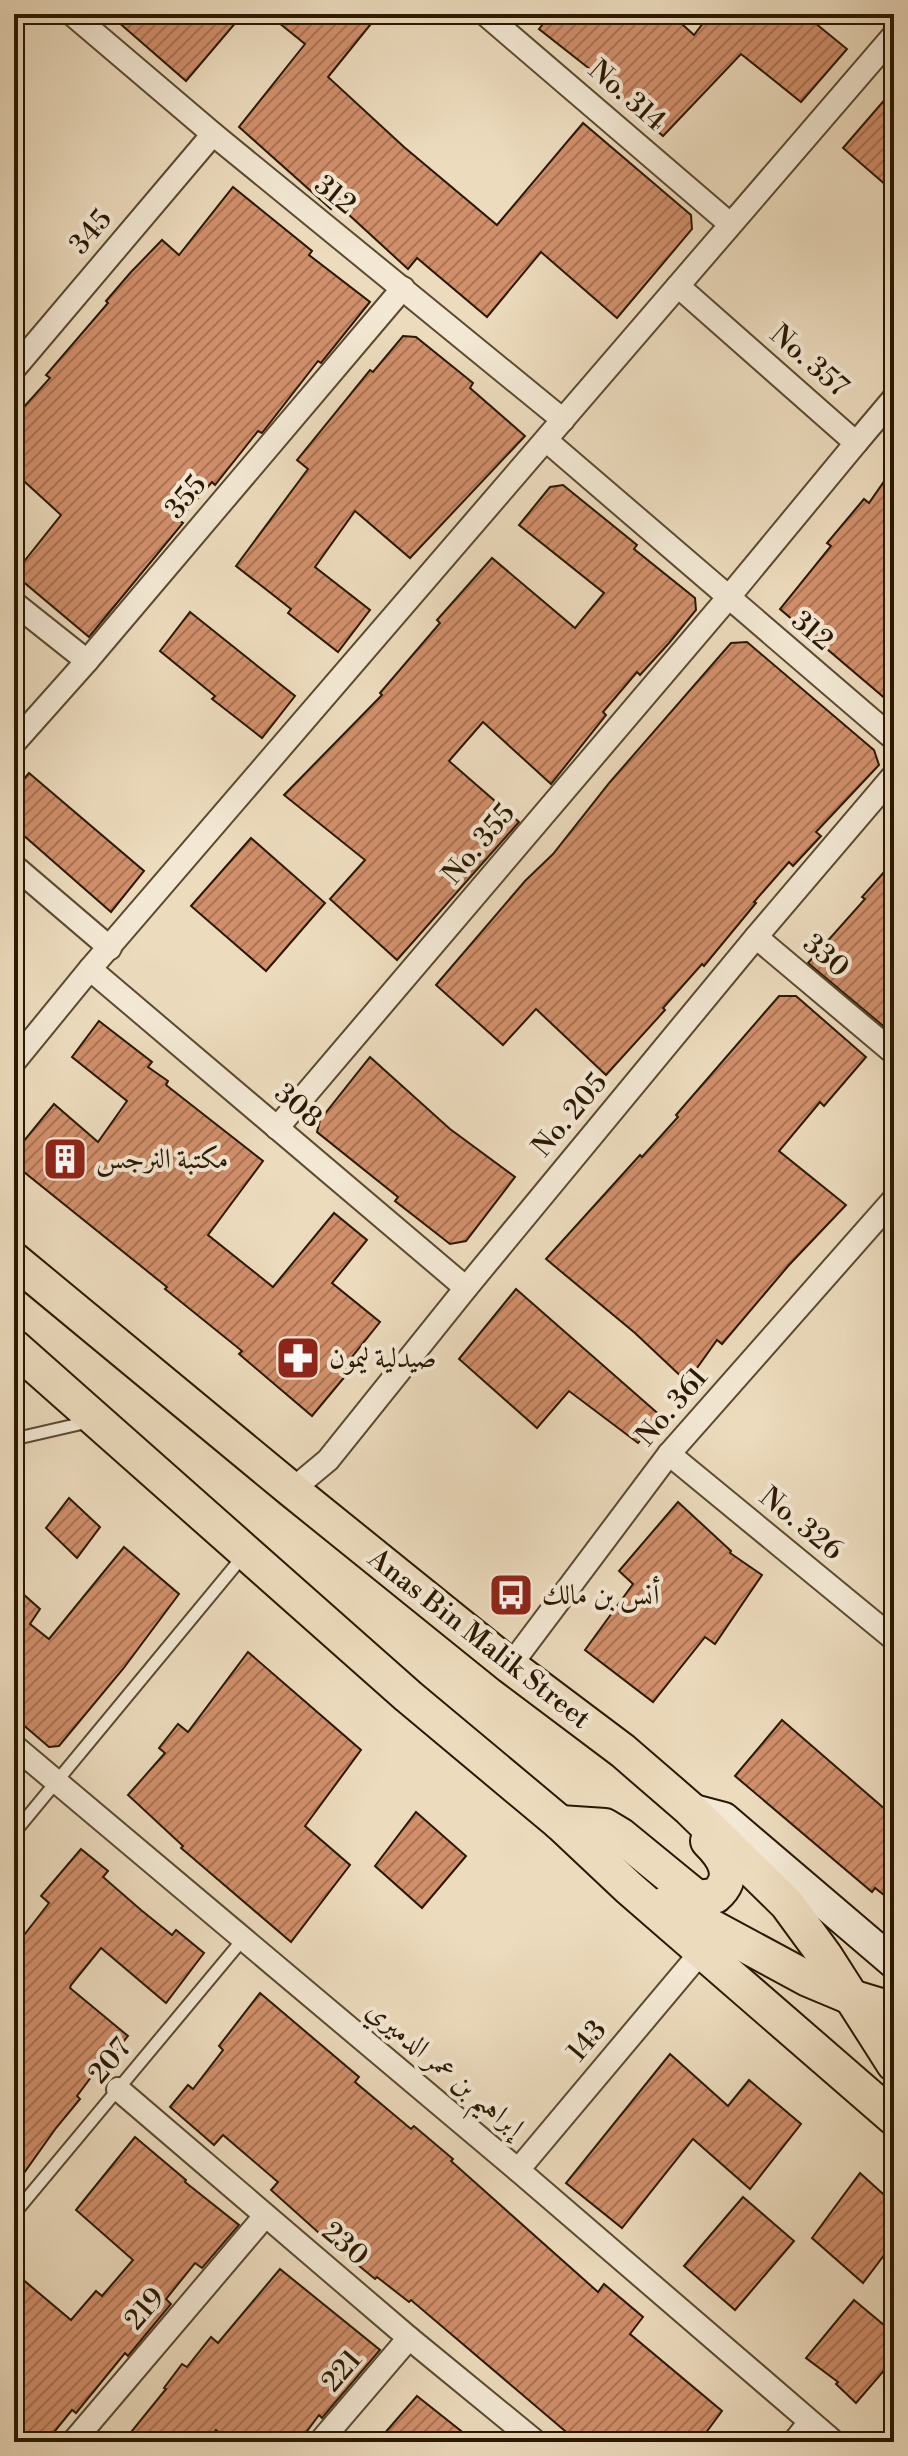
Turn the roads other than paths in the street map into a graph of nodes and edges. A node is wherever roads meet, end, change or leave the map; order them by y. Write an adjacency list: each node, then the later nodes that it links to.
1 (72, 14): 4 (street, 312)
2 (493, 17): 5 (street, No. 314)
3 (894, 35): 5 (street)
4 (213, 134): 7 (street, 312); 8 (street, 345)
5 (730, 224): 6 (street)
6 (678, 286): 10 (street); 12 (street, No. 357)
7 (403, 288): 10 (street, 312); 15 (street, 355)
8 (14, 369)
9 (894, 398): 12 (street)
10 (563, 420): 11 (street)
11 (547, 441): 13 (street, 312); 21 (street)
12 (856, 443): 13 (street, No. 355)
13 (728, 598): 16 (street, 312); 25 (street, No. 355)
14 (14, 603): 15 (street)
15 (87, 661): 17 (street, 355)
16 (894, 739)
17 (14, 743)
18 (894, 775): 20 (street, No. 205)
19 (14, 866): 21 (street)
20 (756, 937): 23 (street, 330); 28 (street, No. 205)
21 (110, 948): 22 (street)
22 (90, 969): 24 (street); 25 (street, 308)
23 (894, 1053)
24 (14, 1062)
25 (277, 1128): 28 (street, 308)
26 (894, 1199): 32 (street, No. 361)
27 (14, 1260): 33 (main road, Anas Bin Malik Street)
28 (466, 1288): 33 (street, No. 205)
29 (14, 1347): 30 (main road)
30 (97, 1420): 31 (lane); 34 (main road)
31 (14, 1439)
32 (669, 1454): 35 (street, No. 326); 36 (street, No. 361)
33 (292, 1490): 36 (main road, Anas Bin Malik Street)
34 (247, 1551): 38 (lane); 40 (main road)
35 (894, 1639)
36 (510, 1666): 39 (main road, Anas Bin Malik Street)
37 (14, 1746): 38 (street, إبراهيم بن عمر الدميري)
38 (57, 1782): 41 (lane); 43 (street, إبراهيم بن عمر الدميري)
39 (686, 1806): 40 (main road); 45 (main road); 46 (main road, Anas Bin Malik Street)
40 (560, 1823): 42 (main road)
41 (14, 1833)
42 (629, 1888): 44 (main road); 46 (main road)
43 (244, 1938): 49 (lane, 207); 51 (street, إبراهيم بن عمر الدميري)
44 (702, 1951): 50 (main road); 51 (street, 143)
45 (894, 1963)
46 (851, 1997): 47 (main road); 48 (main road, Anas Bin Malik Street)
47 (894, 2010)
48 (894, 2064)
49 (118, 2089): 52 (lane, 207); 53 (street, 230)
50 (894, 2118)
51 (518, 2170): 55 (street, إبراهيم بن عمر الدميري)
52 (14, 2214)
53 (265, 2216): 54 (street, 230); 56 (street, 219)
54 (409, 2338): 57 (street, 221); 58 (street, 230)
55 (809, 2423): 59 (street); 60 (street, إبراهيم بن عمر الدميري)
56 (73, 2442)
57 (320, 2442)
58 (536, 2442)
59 (794, 2442)
60 (834, 2442)

